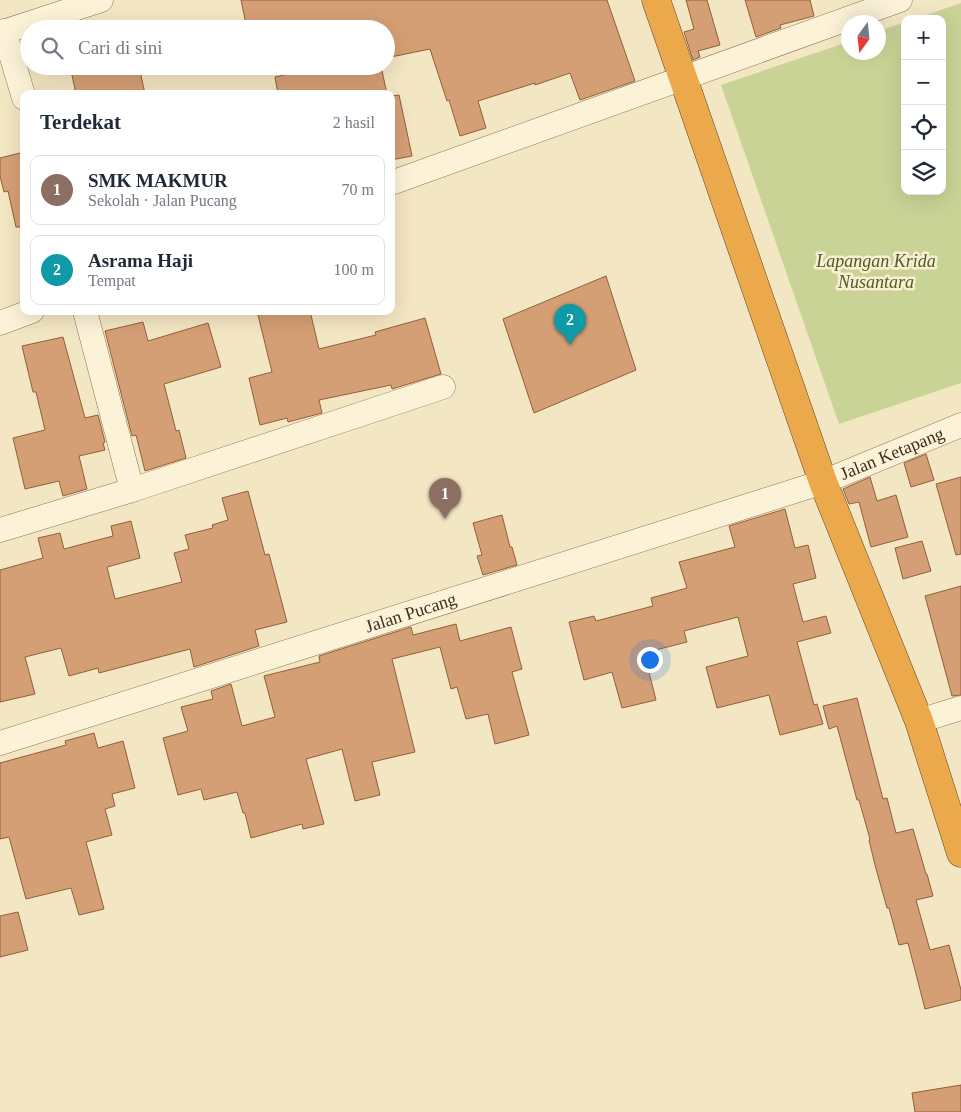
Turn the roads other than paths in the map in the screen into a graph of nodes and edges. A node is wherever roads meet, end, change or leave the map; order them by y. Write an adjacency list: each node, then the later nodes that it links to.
1 (101, 0): 4 (street)
2 (656, 0): 7 (highway)
3 (900, 0): 7 (street)
4 (39, 20)
5 (20, 26): 6 (street)
6 (2, 32): 8 (street)
7 (684, 78): 9 (street); 15 (highway)
8 (21, 90)
9 (395, 182)
10 (21, 315): 12 (street)
11 (87, 315): 16 (street)
12 (0, 323)
13 (443, 387): 16 (street)
14 (961, 425): 15 (street, Jalan Ketapang)
15 (822, 482): 19 (highway); 20 (street, Jalan Pucang)
16 (132, 490): 17 (street)
17 (0, 530)
18 (961, 708): 19 (street)
19 (919, 721): 21 (highway)
20 (0, 743)
21 (961, 853)

